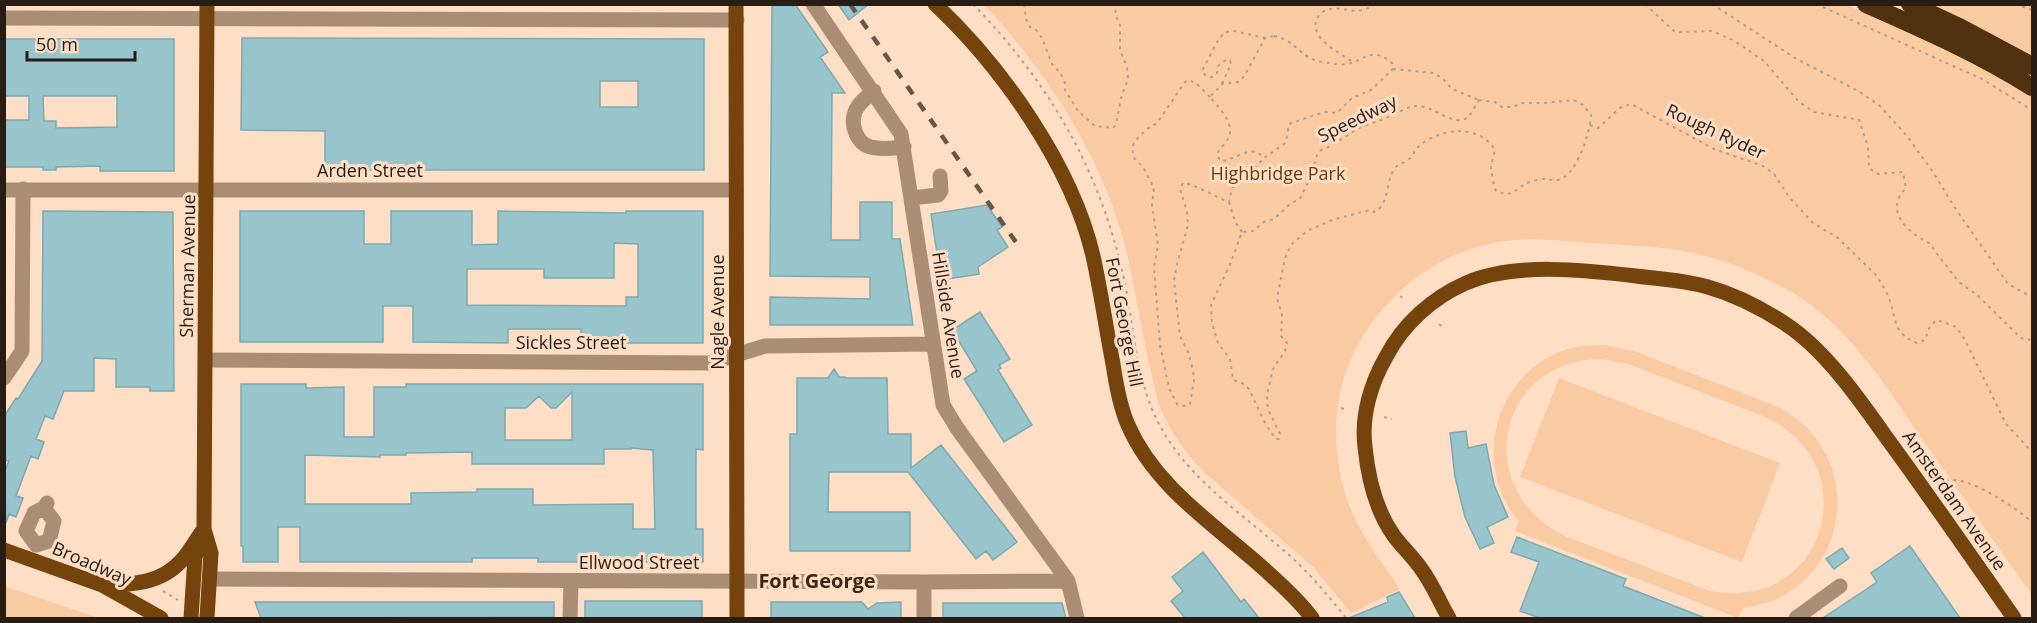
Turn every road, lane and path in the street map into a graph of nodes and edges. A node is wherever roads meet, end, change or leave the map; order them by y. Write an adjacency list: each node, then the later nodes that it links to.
1 (736, 4): 17 (main road, Nagle Avenue)
2 (813, 4): 24 (street, Hillside Avenue)
3 (935, 4): 73 (main road, Fort George Hill)
4 (973, 4): 74 (path, Fort George Hill)
5 (1024, 4): 6 (path)
6 (1117, 4)
7 (1374, 4): 19 (path)
8 (1645, 4): 44 (path)
9 (1712, 4): 40 (path)
10 (1816, 4): 27 (path)
11 (1866, 4): 23 (highway)
12 (1910, 4): 20 (highway)
13 (2015, 4): 14 (path)
14 (2032, 10)
15 (207, 11): 16 (street); 17 (street); 34 (main road, Sherman Avenue)
16 (4, 18)
17 (737, 20): 35 (main road, Nagle Avenue)
18 (1265, 38): 19 (path); 22 (path); 22 (path)
19 (1353, 62): 21 (path)
20 (2032, 66)
21 (1393, 69): 26 (path); 30 (path)
22 (1222, 84): 25 (path)
23 (2032, 87)
24 (874, 92): 29 (street, Hillside Avenue); 29 (street)
25 (1210, 97): 30 (path); 37 (path)
26 (1479, 100): 28 (path); 38 (path, Speedway)
27 (2032, 110)
28 (1590, 125): 38 (path); 51 (path, Rough Ryder)
29 (904, 147): 36 (street, Hillside Avenue)
30 (1264, 158): 37 (path)
31 (940, 176): 36 (street)
32 (23, 189): 33 (street, Arden Street); 34 (street, Arden Street); 48 (street)
33 (4, 190)
34 (207, 190): 35 (street, Arden Street); 47 (main road, Sherman Avenue)
35 (736, 190): 46 (main road, Nagle Avenue)
36 (911, 198): 45 (street, Hillside Avenue)
37 (1229, 202): 38 (path)
38 (1242, 232)
39 (1400, 296): 41 (path)
40 (2032, 297)
41 (1404, 299)
42 (1439, 324): 43 (path)
43 (1444, 328)
44 (2032, 335)
45 (933, 344): 46 (street, Sickles Street); 60 (street, Hillside Avenue)
46 (737, 353): 47 (street, Sickles Street); 59 (main road, Nagle Avenue)
47 (206, 360): 54 (main road, Sherman Avenue)
48 (4, 378)
49 (1384, 417): 50 (path)
50 (1392, 419)
51 (2032, 452)
52 (1946, 482): 53 (path)
53 (2032, 522)
54 (204, 529): 57 (main road, Sherman Avenue); 62 (main road); 67 (main road, Sherman Avenue)
55 (4, 550): 56 (main road, Broadway)
56 (33, 552): 56 (street); 62 (main road, Broadway)
57 (210, 579): 58 (street, Ellwood Street); 68 (main road, Sherman Avenue)
58 (571, 581): 59 (street, Ellwood Street); 69 (street)
59 (737, 581): 61 (street, Ellwood Street); 70 (main road, Nagle Avenue)
60 (1068, 581): 61 (street, Ellwood Street); 72 (street, Hillside Avenue)
61 (924, 582): 71 (street)
62 (102, 585): 66 (main road, Broadway)
63 (1840, 586): 76 (street)
64 (160, 588): 65 (path)
65 (181, 602)
66 (161, 618)
67 (191, 618)
68 (207, 618)
69 (570, 618)
70 (737, 618)
71 (924, 618)
72 (1077, 618)
73 (1312, 618)
74 (1346, 618)
75 (1449, 618): 77 (main road, Amsterdam Avenue)
76 (1796, 618)
77 (2014, 618)

